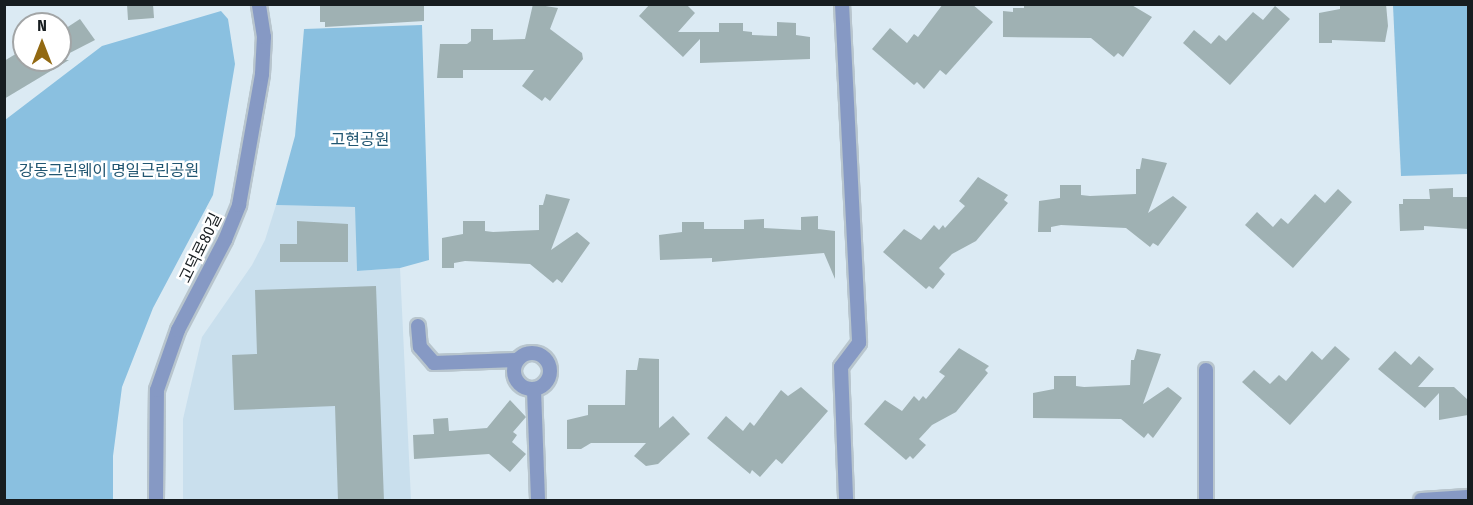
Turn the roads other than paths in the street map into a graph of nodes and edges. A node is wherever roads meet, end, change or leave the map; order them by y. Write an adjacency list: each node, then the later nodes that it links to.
1 (259, 4): 8 (street, 고덕로80길)
2 (842, 4): 10 (street)
3 (418, 326): 4 (street)
4 (516, 360): 6 (street); 6 (street)
5 (1206, 370): 11 (street)
6 (534, 390): 9 (street)
7 (1468, 497): 12 (street)
8 (156, 501)
9 (538, 501)
10 (846, 501)
11 (1206, 501)
12 (1421, 501)

